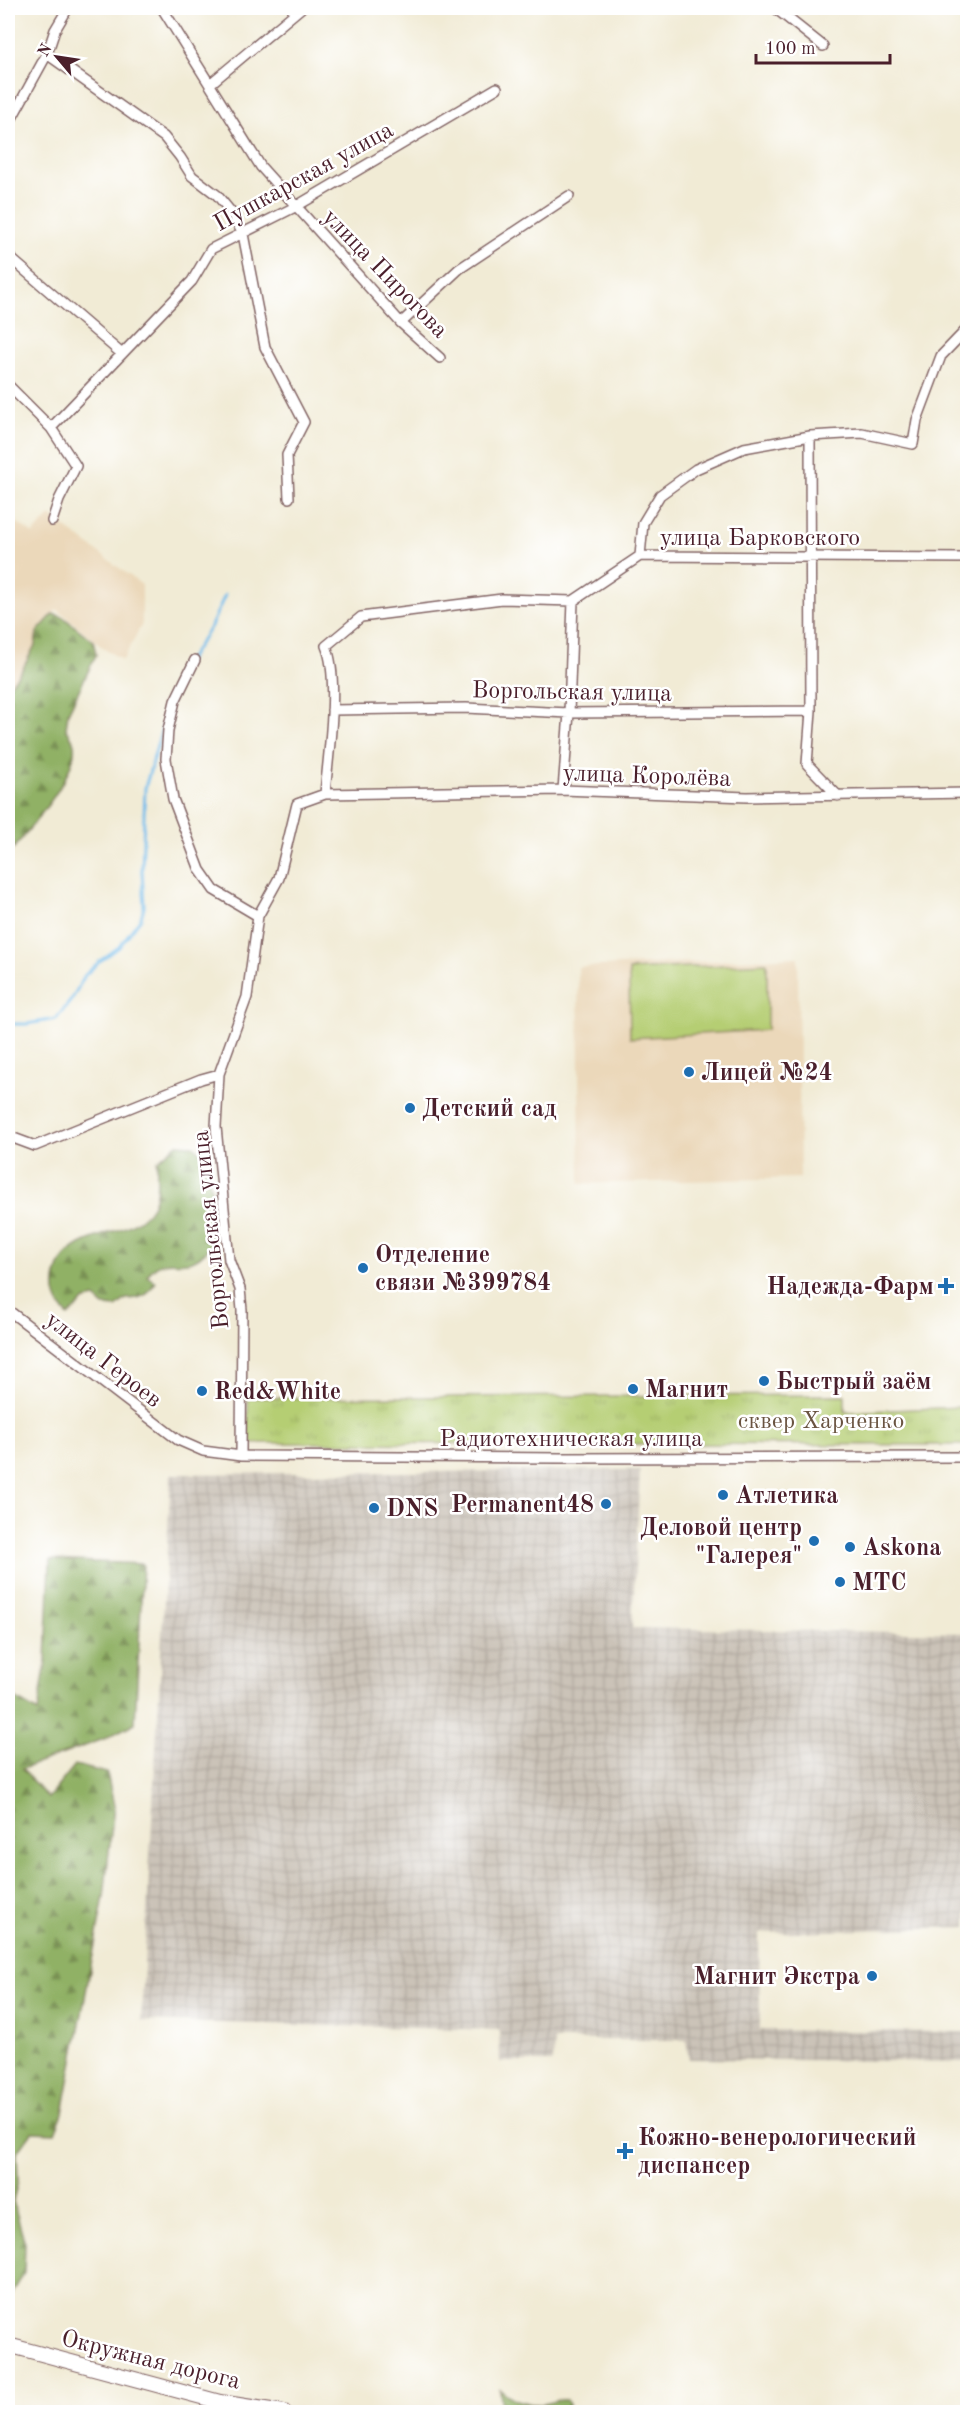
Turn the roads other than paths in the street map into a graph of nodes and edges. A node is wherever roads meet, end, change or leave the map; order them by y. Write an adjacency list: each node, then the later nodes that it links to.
1 (68, 8): 6 (street)
2 (162, 8): 7 (street, улица Пирогова)
3 (301, 8): 7 (street)
4 (774, 8): 5 (street)
5 (823, 46)
6 (47, 54): 9 (street); 12 (street)
7 (210, 84): 11 (street, улица Пирогова)
8 (498, 88): 11 (street, Пушкарская улица)
9 (8, 125)
10 (569, 196): 14 (street)
11 (295, 207): 12 (street, Пушкарская улица); 14 (street, улица Пирогова)
12 (243, 234): 16 (street, Пушкарская улица); 21 (street)
13 (8, 256): 16 (street)
14 (401, 323): 17 (street, улица Пирогова)
15 (968, 328): 20 (street)
16 (122, 354): 19 (street, Пушкарская улица)
17 (440, 358)
18 (8, 385): 19 (street)
19 (51, 428): 22 (street)
20 (810, 436): 23 (street); 24 (street)
21 (289, 498)
22 (52, 521)
23 (640, 556): 24 (street, улица Барковского); 26 (street, улица Барковского)
24 (812, 556): 25 (street, улица Барковского); 29 (street)
25 (968, 558)
26 (573, 601): 28 (street); 30 (street)
27 (195, 660): 35 (street)
28 (332, 710): 30 (street, Воргольская улица); 33 (street)
29 (811, 711): 30 (street, Воргольская улица); 34 (street)
30 (569, 713): 31 (street)
31 (563, 790): 33 (street, улица Королёва); 34 (street, улица Королёва)
32 (968, 793): 34 (street, улица Королёва)
33 (325, 794): 35 (street, Воргольская улица)
34 (838, 796)
35 (258, 916): 36 (street, Воргольская улица)
36 (219, 1074): 37 (street); 40 (street, Воргольская улица)
37 (8, 1136)
38 (8, 1310): 39 (street, улица Героев)
39 (177, 1440): 40 (street, Радиотехническая улица)
40 (241, 1456): 41 (street, Радиотехническая улица)
41 (968, 1457)
42 (8, 2345): 43 (highway, Окружная дорога)
43 (284, 2412)

